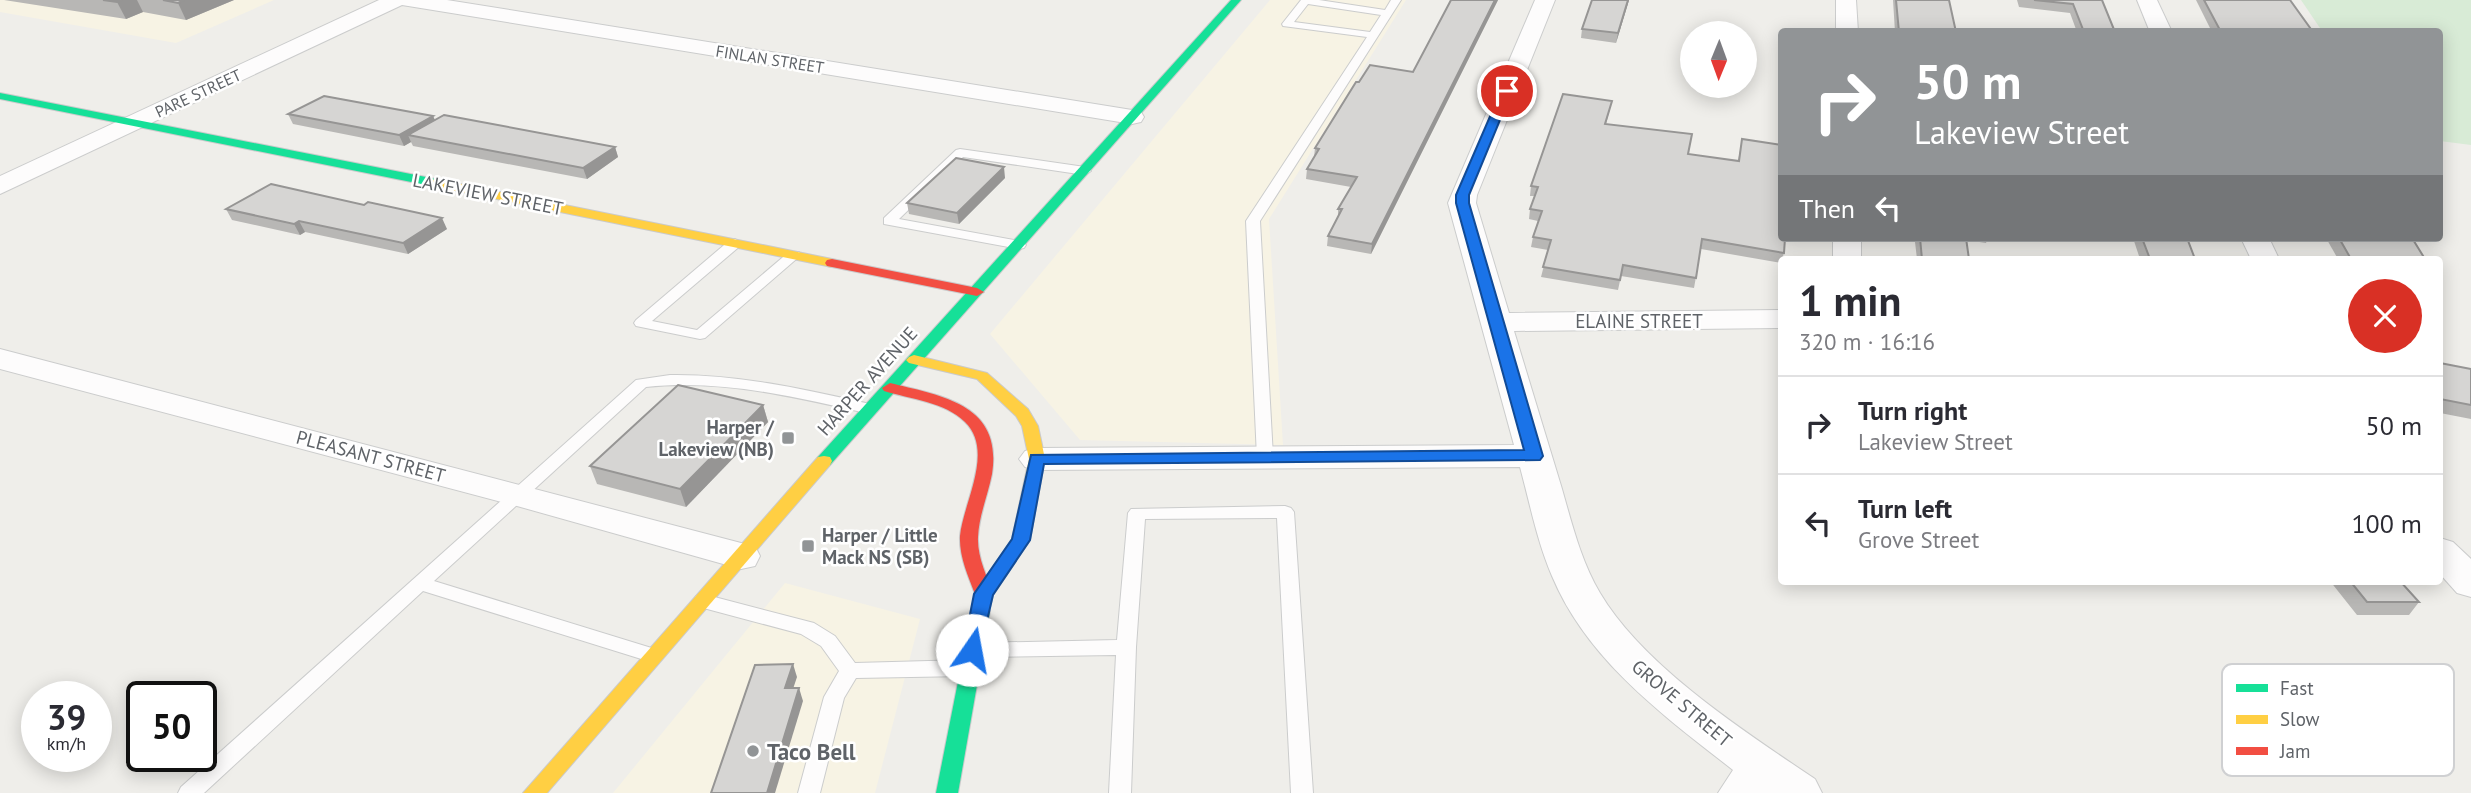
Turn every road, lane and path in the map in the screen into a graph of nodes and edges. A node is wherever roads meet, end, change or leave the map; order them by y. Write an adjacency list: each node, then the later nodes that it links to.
1 (1236, 0): 12 (main road, HARPER AVENUE)
2 (1396, 0): 7 (lane)
3 (1545, 0): 21 (street, GROVE STREET)
4 (1846, 0): 8 (street)
5 (2147, 0): 9 (street)
6 (394, 1): 12 (street, FINLAN STREET); 13 (street, PARE STREET)
7 (1388, 13): 10 (lane); 10 (lane)
8 (1847, 28)
9 (2159, 28)
10 (1373, 35): 27 (lane)
11 (0, 96): 13 (main road, LAKEVIEW STREET)
12 (1132, 117): 14 (main road, HARPER AVENUE)
13 (133, 123): 15 (street, PARE STREET); 16 (main road, LAKEVIEW STREET)
14 (1084, 171): 17 (main road, HARPER AVENUE); 17 (lane)
15 (0, 186)
16 (735, 243): 18 (main road, LAKEVIEW STREET); 18 (lane)
17 (1019, 245): 19 (main road, HARPER AVENUE)
18 (794, 255): 19 (main road, LAKEVIEW STREET)
19 (976, 292): 23 (main road, HARPER AVENUE)
20 (1778, 319): 21 (street, ELAINE STREET)
21 (1497, 322): 26 (street, GROVE STREET)
22 (0, 359): 29 (street, PLEASANT STREET)
23 (914, 359): 24 (main road, HARPER AVENUE); 28 (main road)
24 (890, 388): 25 (main road, HARPER AVENUE); 34 (main road)
25 (870, 410): 29 (lane); 31 (main road, HARPER AVENUE)
26 (1534, 456): 27 (street); 40 (street, GROVE STREET)
27 (1265, 457): 28 (street)
28 (1037, 458): 34 (main road)
29 (520, 495): 31 (street, PLEASANT STREET); 33 (lane)
30 (2443, 554): 32 (street)
31 (741, 556): 35 (main road, HARPER AVENUE)
32 (2471, 583)
33 (421, 584): 37 (lane); 42 (lane)
34 (984, 594): 38 (main road)
35 (702, 601): 37 (main road, HARPER AVENUE); 39 (lane)
36 (1126, 647): 38 (lane); 45 (lane); 46 (lane)
37 (653, 656): 41 (main road, HARPER AVENUE)
38 (971, 659): 39 (lane); 44 (main road)
39 (850, 671): 43 (lane)
40 (1751, 780): 47 (street, GROVE STREET)
41 (542, 791)
42 (189, 793)
43 (808, 793)
44 (947, 793)
45 (1120, 793)
46 (1302, 793)
47 (1799, 793)

